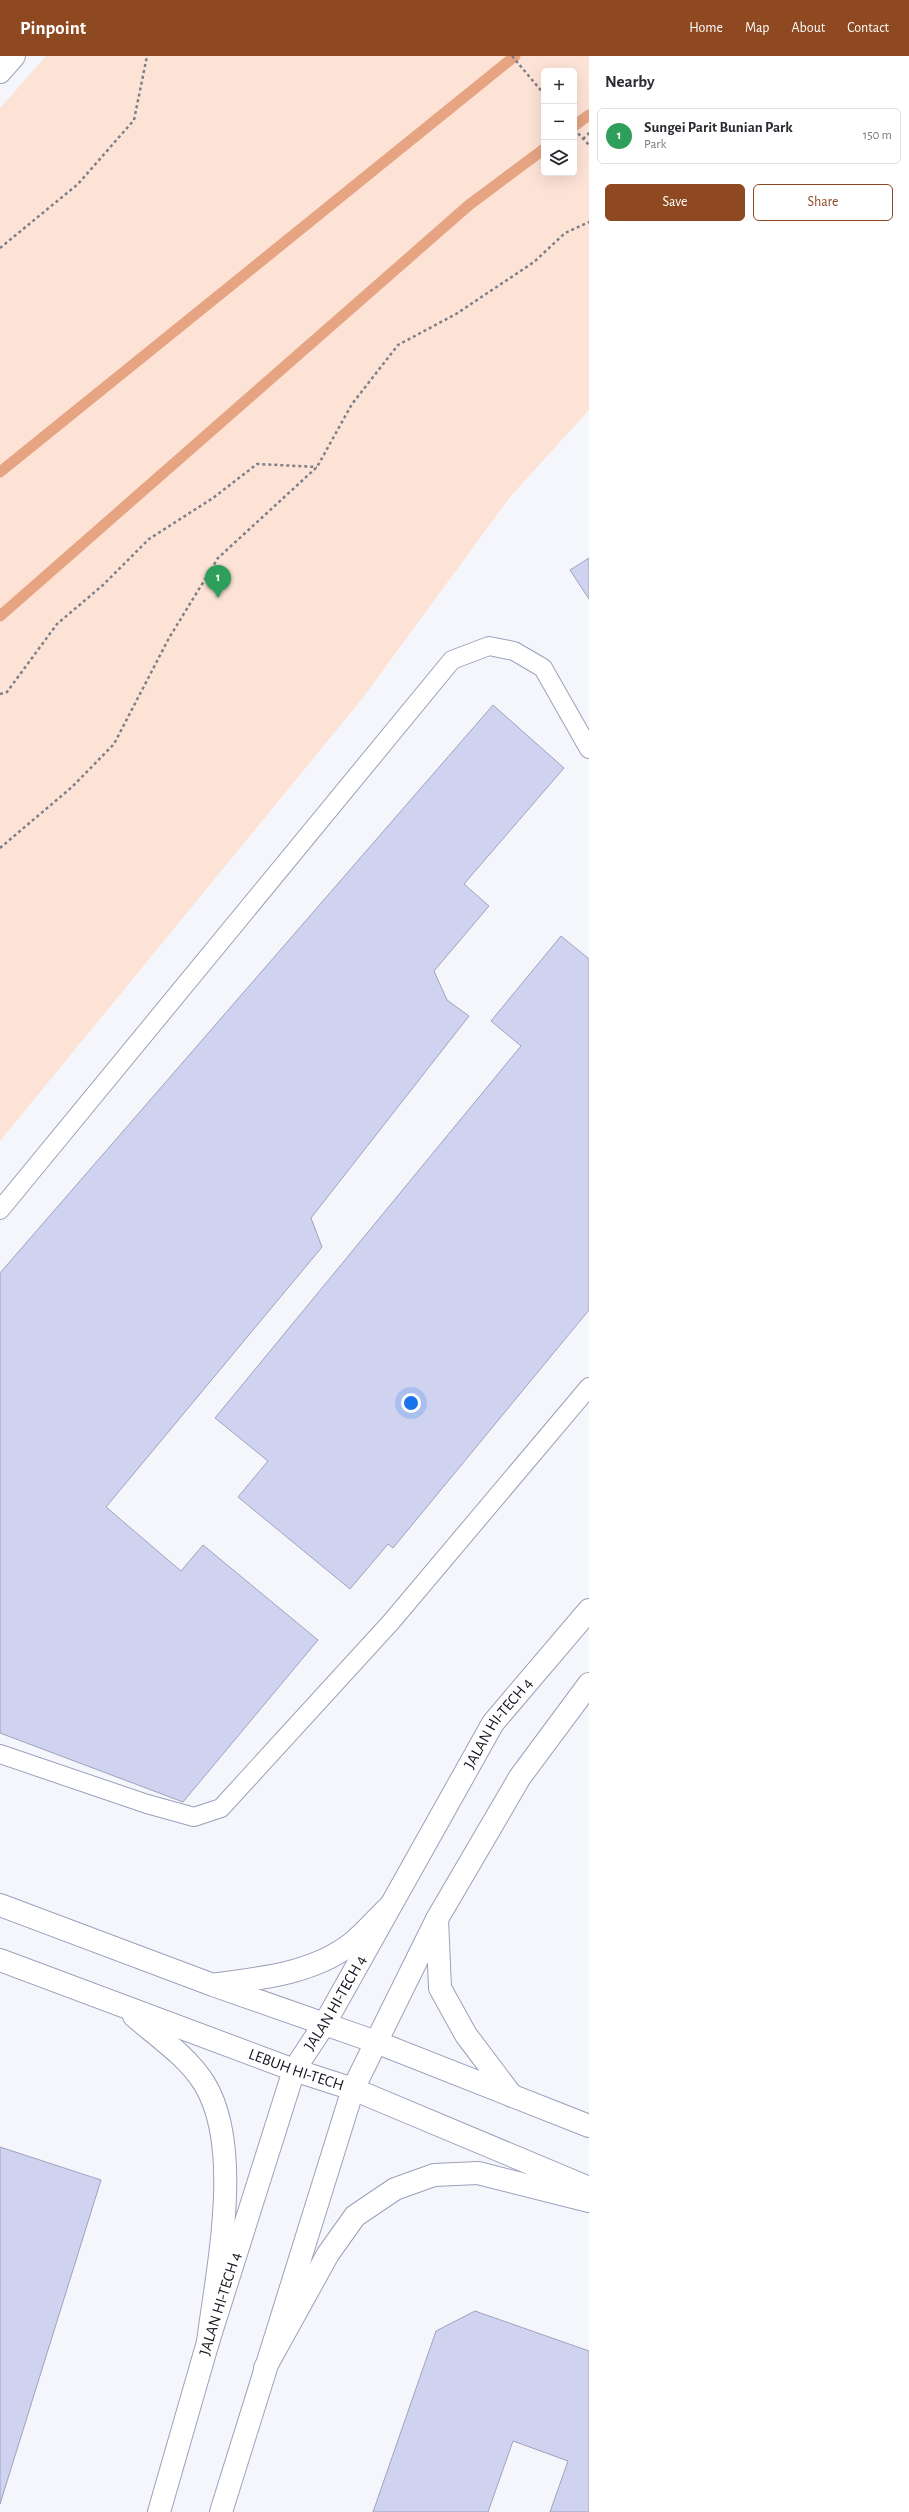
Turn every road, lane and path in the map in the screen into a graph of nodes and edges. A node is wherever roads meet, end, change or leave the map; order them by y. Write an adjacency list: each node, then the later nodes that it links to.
1 (14, 56): 4 (main road)
2 (147, 56): 11 (path)
3 (512, 56): 5 (path)
4 (0, 72)
5 (541, 90)
6 (577, 132): 8 (path)
7 (589, 134): 8 (path)
8 (583, 139): 9 (path)
9 (589, 145)
10 (589, 222): 12 (path)
11 (0, 248)
12 (317, 467): 13 (path); 15 (path)
13 (0, 694)
14 (589, 749): 16 (lane)
15 (0, 848)
16 (0, 1210)
17 (589, 1387): 20 (lane)
18 (589, 1610): 22 (main road, JALAN HI-TECH 4)
19 (589, 1684): 23 (main road)
20 (0, 1754)
21 (0, 1904): 25 (main road)
22 (390, 1906): 25 (main road); 27 (main road, JALAN HI-TECH 4)
23 (437, 1919): 28 (main road); 31 (main road)
24 (0, 1960): 26 (main road, LEBUH HI-TECH)
25 (213, 1985): 27 (main road)
26 (121, 2006): 29 (main road, LEBUH HI-TECH); 35 (main road)
27 (325, 2023): 28 (main road); 29 (main road, JALAN HI-TECH 4)
28 (376, 2042): 30 (main road); 31 (main road)
29 (294, 2070): 30 (main road, LEBUH HI-TECH); 35 (main road, JALAN HI-TECH 4)
30 (353, 2089): 33 (main road, LEBUH HI-TECH); 36 (main road)
31 (512, 2096): 32 (main road)
32 (589, 2126)
33 (589, 2188)
34 (589, 2201): 36 (main road)
35 (208, 2342): 37 (main road, JALAN HI-TECH 4)
36 (265, 2368): 38 (main road)
37 (159, 2512)
38 (221, 2512)

